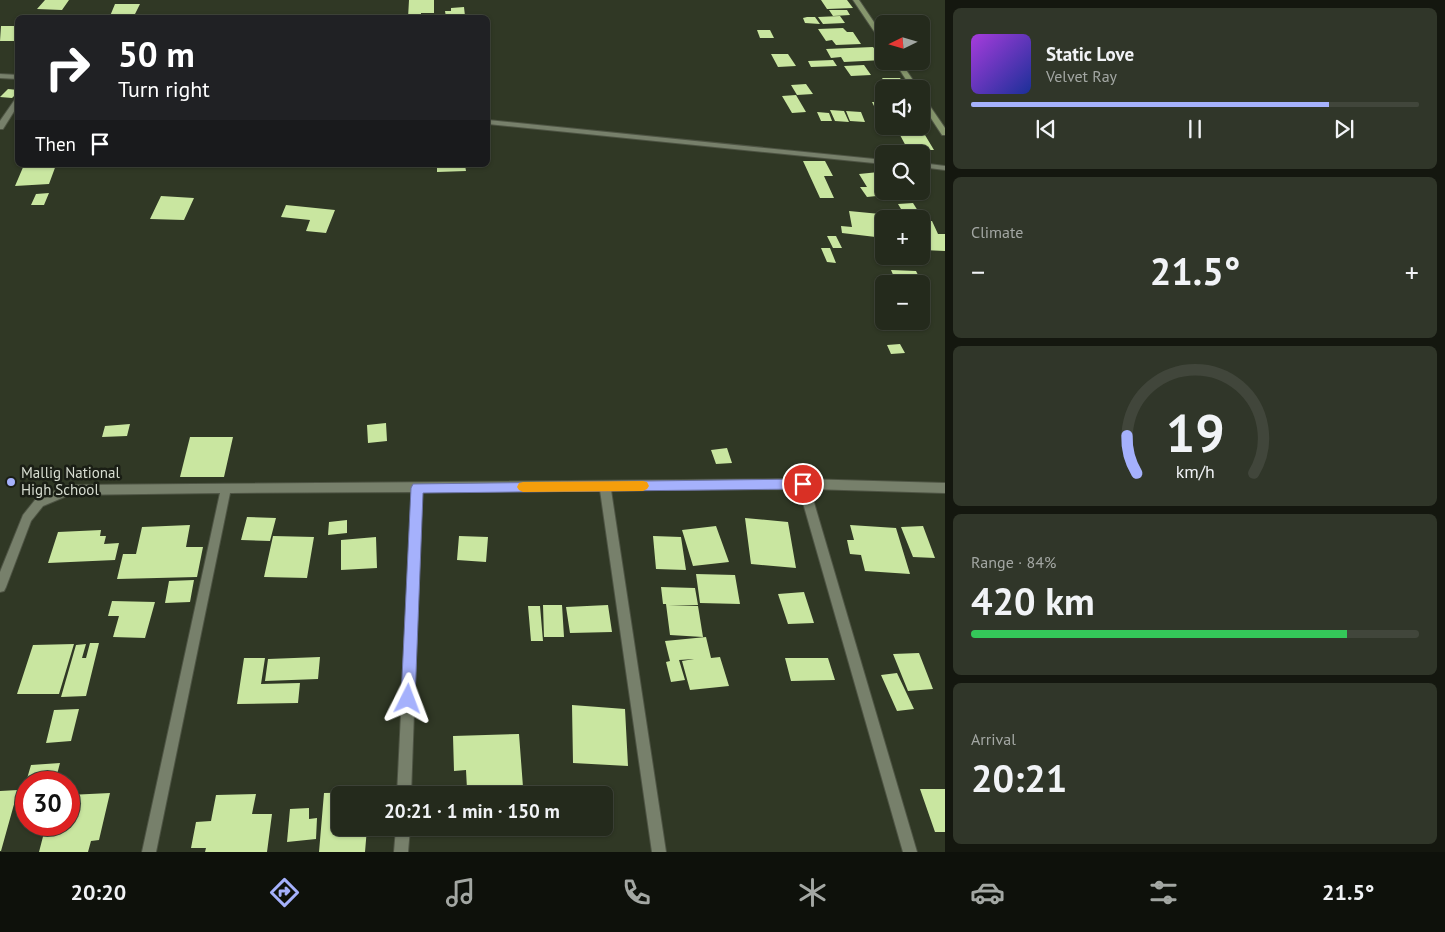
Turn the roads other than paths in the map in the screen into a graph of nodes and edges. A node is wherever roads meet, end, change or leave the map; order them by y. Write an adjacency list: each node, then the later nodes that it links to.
1 (856, 0): 2 (main road)
2 (875, 28)
3 (0, 76): 4 (street)
4 (15, 77)
5 (15, 104): 8 (street)
6 (930, 110): 9 (main road)
7 (490, 122): 10 (street)
8 (0, 127)
9 (945, 132)
10 (875, 161)
11 (930, 166): 12 (street)
12 (945, 168)
13 (803, 484): 14 (street); 16 (street); 24 (street)
14 (605, 486): 15 (street); 23 (street)
15 (417, 488): 17 (street); 19 (street)
16 (945, 488)
17 (226, 490): 18 (street); 21 (street)
18 (0, 587)
19 (404, 786)
20 (402, 836): 22 (street)
21 (150, 852)
22 (402, 852)
23 (659, 852)
24 (910, 852)

